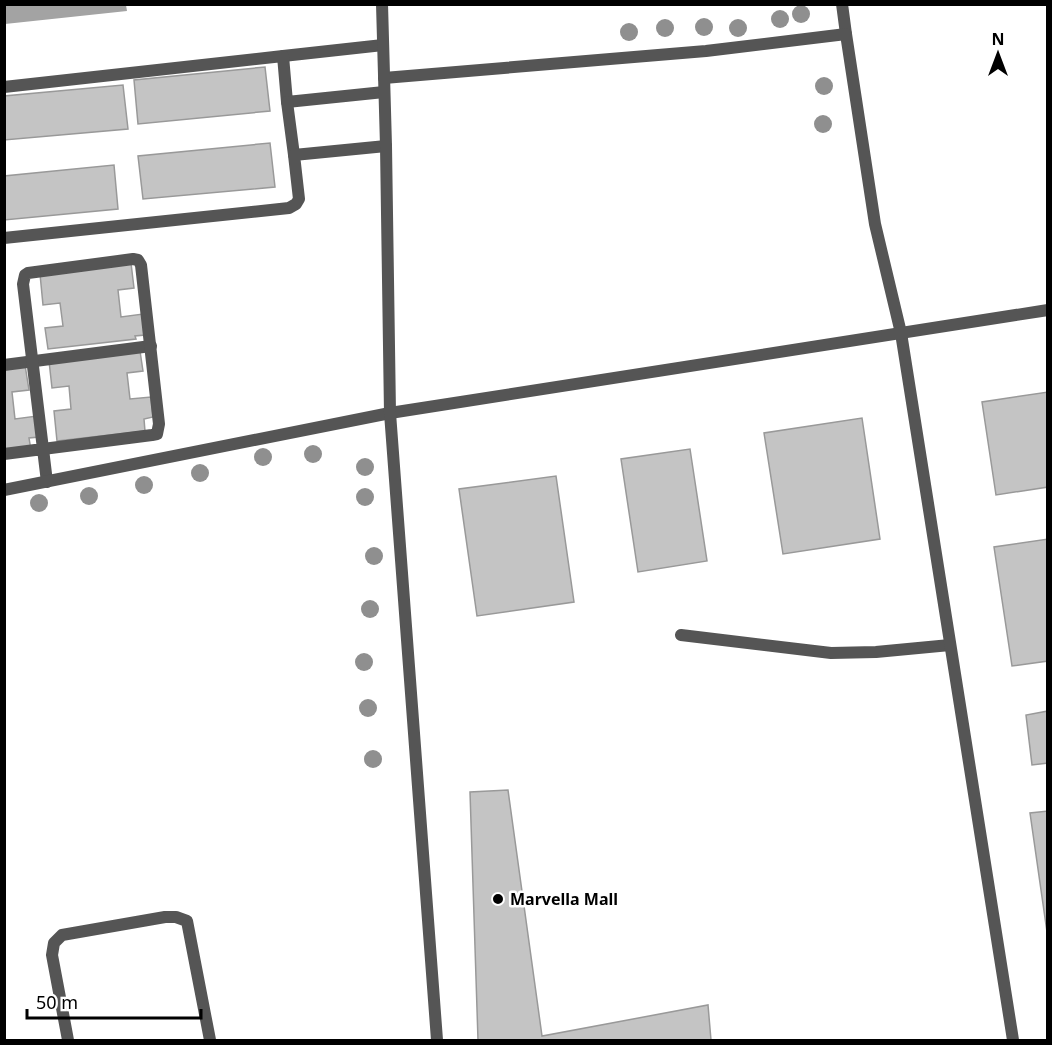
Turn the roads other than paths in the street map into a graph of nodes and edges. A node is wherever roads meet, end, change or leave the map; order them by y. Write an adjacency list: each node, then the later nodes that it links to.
1 (382, 4): 4 (street)
2 (842, 4): 3 (street)
3 (846, 34): 6 (street); 14 (street)
4 (383, 45): 5 (street); 6 (street)
5 (283, 56): 7 (street); 9 (street)
6 (384, 78): 8 (street)
7 (4, 87)
8 (384, 92): 9 (street); 10 (street)
9 (287, 102): 11 (street)
10 (386, 146): 11 (street); 18 (street)
11 (294, 155): 12 (street)
12 (4, 238)
13 (1047, 310): 14 (street)
14 (901, 333): 18 (street); 24 (street)
15 (151, 346): 16 (street); 16 (street); 19 (street)
16 (33, 362): 17 (street); 19 (street)
17 (4, 365)
18 (390, 413): 21 (street); 27 (street)
19 (43, 449): 20 (street); 21 (street)
20 (4, 454)
21 (47, 482): 22 (street)
22 (4, 490)
23 (681, 635): 24 (street)
24 (950, 645): 28 (street)
25 (68, 1041): 26 (street)
26 (210, 1041)
27 (437, 1041)
28 (1013, 1041)

